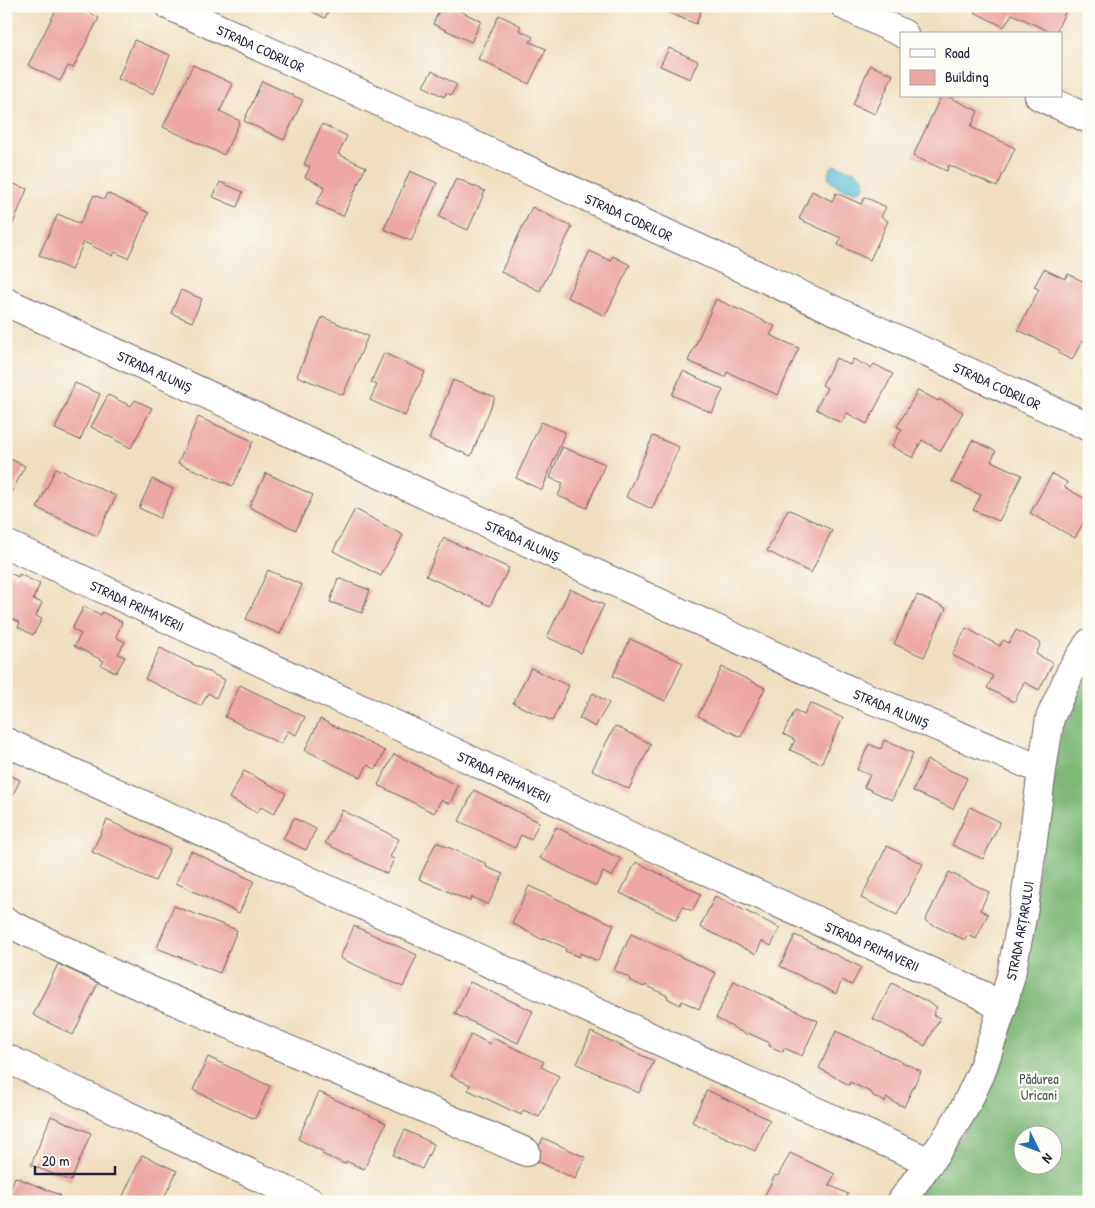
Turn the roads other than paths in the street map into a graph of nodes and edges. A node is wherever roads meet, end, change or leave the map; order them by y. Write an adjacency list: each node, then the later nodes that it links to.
1 (170, 6): 7 (street, STRADA CODRILOR)
2 (845, 6): 3 (street)
3 (900, 32)
4 (1044, 98): 5 (street)
5 (1089, 119)
6 (6, 302): 11 (street, STRADA ALUNIȘ)
7 (1089, 427)
8 (6, 544): 13 (street, STRADA PRIMAVERII)
9 (1089, 644): 11 (street, STRADA ARȚARULUI)
10 (6, 742): 16 (street)
11 (1042, 770): 13 (street, STRADA ARȚARULUI)
12 (6, 922): 15 (street)
13 (1002, 1009): 16 (street, STRADA ARȚARULUI)
14 (6, 1058): 17 (street)
15 (526, 1152)
16 (930, 1162): 18 (street, STRADA ARȚARULUI)
17 (311, 1202)
18 (901, 1202)

